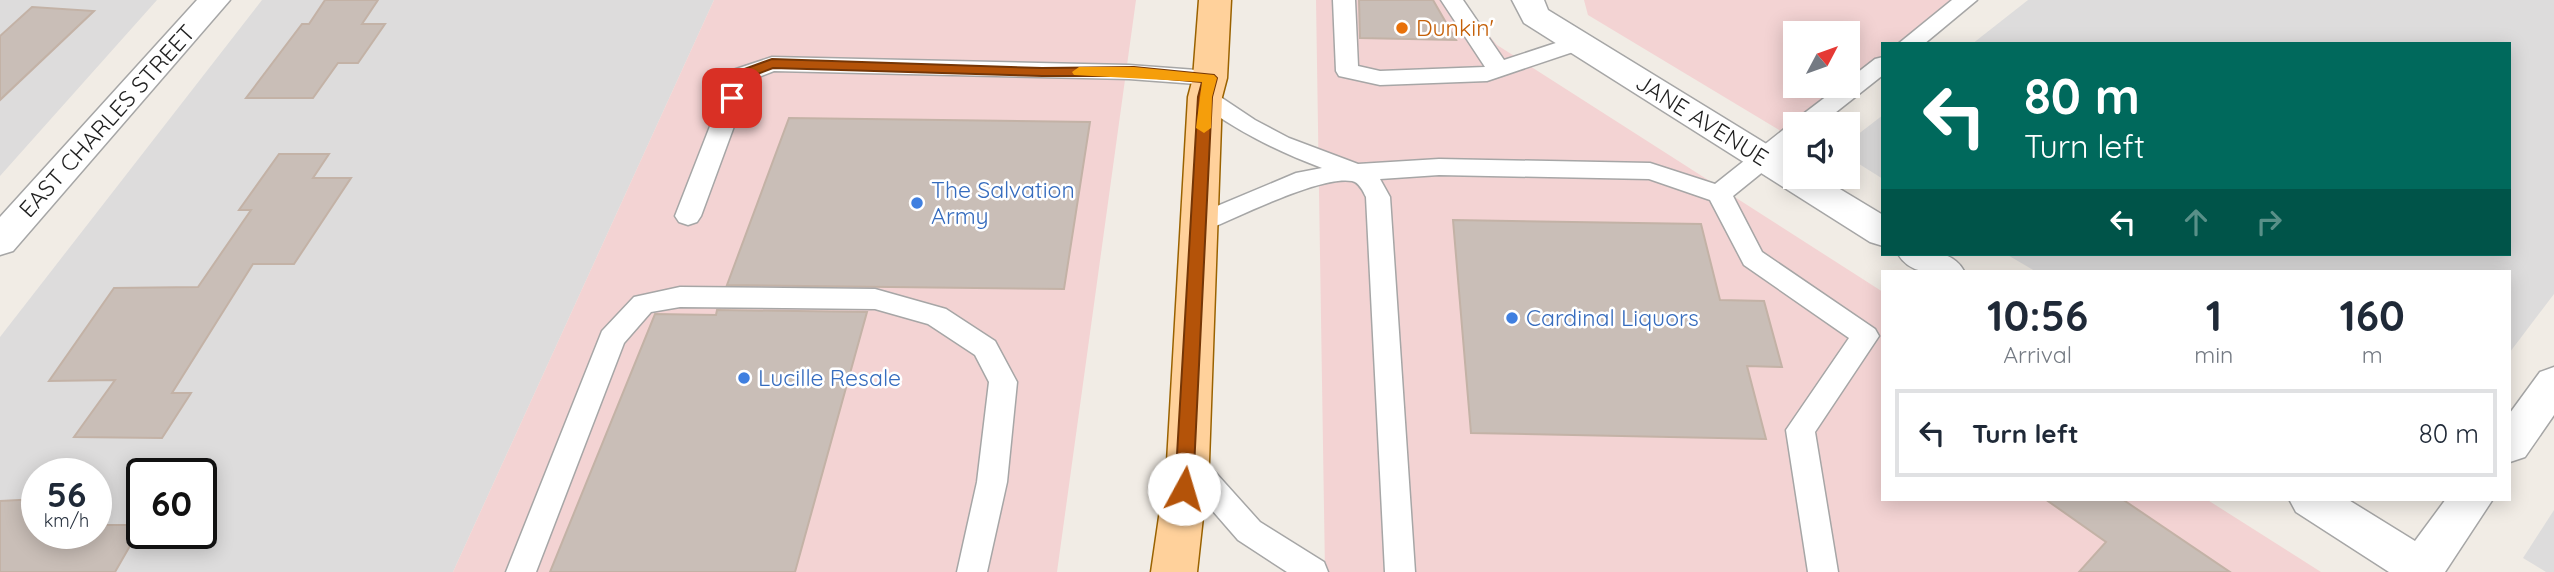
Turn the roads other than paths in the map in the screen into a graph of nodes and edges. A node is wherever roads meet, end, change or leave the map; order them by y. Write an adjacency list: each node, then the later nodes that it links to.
1 (214, 0): 20 (street, EAST CHARLES STREET)
2 (1215, 0): 11 (main road)
3 (1344, 0): 10 (lane)
4 (1452, 0): 10 (lane)
5 (1528, 0): 8 (street, JANE AVENUE)
6 (1966, 0): 7 (lane)
7 (1912, 42)
8 (1577, 43): 10 (lane); 14 (street, JANE AVENUE)
9 (1881, 66): 12 (lane)
10 (1499, 70)
11 (1207, 88): 15 (lane); 17 (lane); 18 (main road)
12 (1821, 112)
13 (1783, 142): 14 (lane)
14 (1762, 158): 16 (lane); 19 (street, JANE AVENUE)
15 (1356, 172): 16 (lane); 18 (lane); 33 (lane)
16 (1719, 194): 34 (lane)
17 (688, 216)
18 (1200, 223): 25 (main road)
19 (1881, 232)
20 (0, 241)
21 (1920, 256): 22 (street)
22 (1943, 270)
23 (2554, 383): 24 (street)
24 (2511, 444)
25 (1188, 462): 31 (main road); 32 (lane)
26 (2314, 501): 28 (street)
27 (2470, 501): 28 (street)
28 (2420, 570)
29 (521, 572): 30 (lane)
30 (972, 572)
31 (1174, 572)
32 (1313, 572)
33 (1403, 572)
34 (1823, 572)

